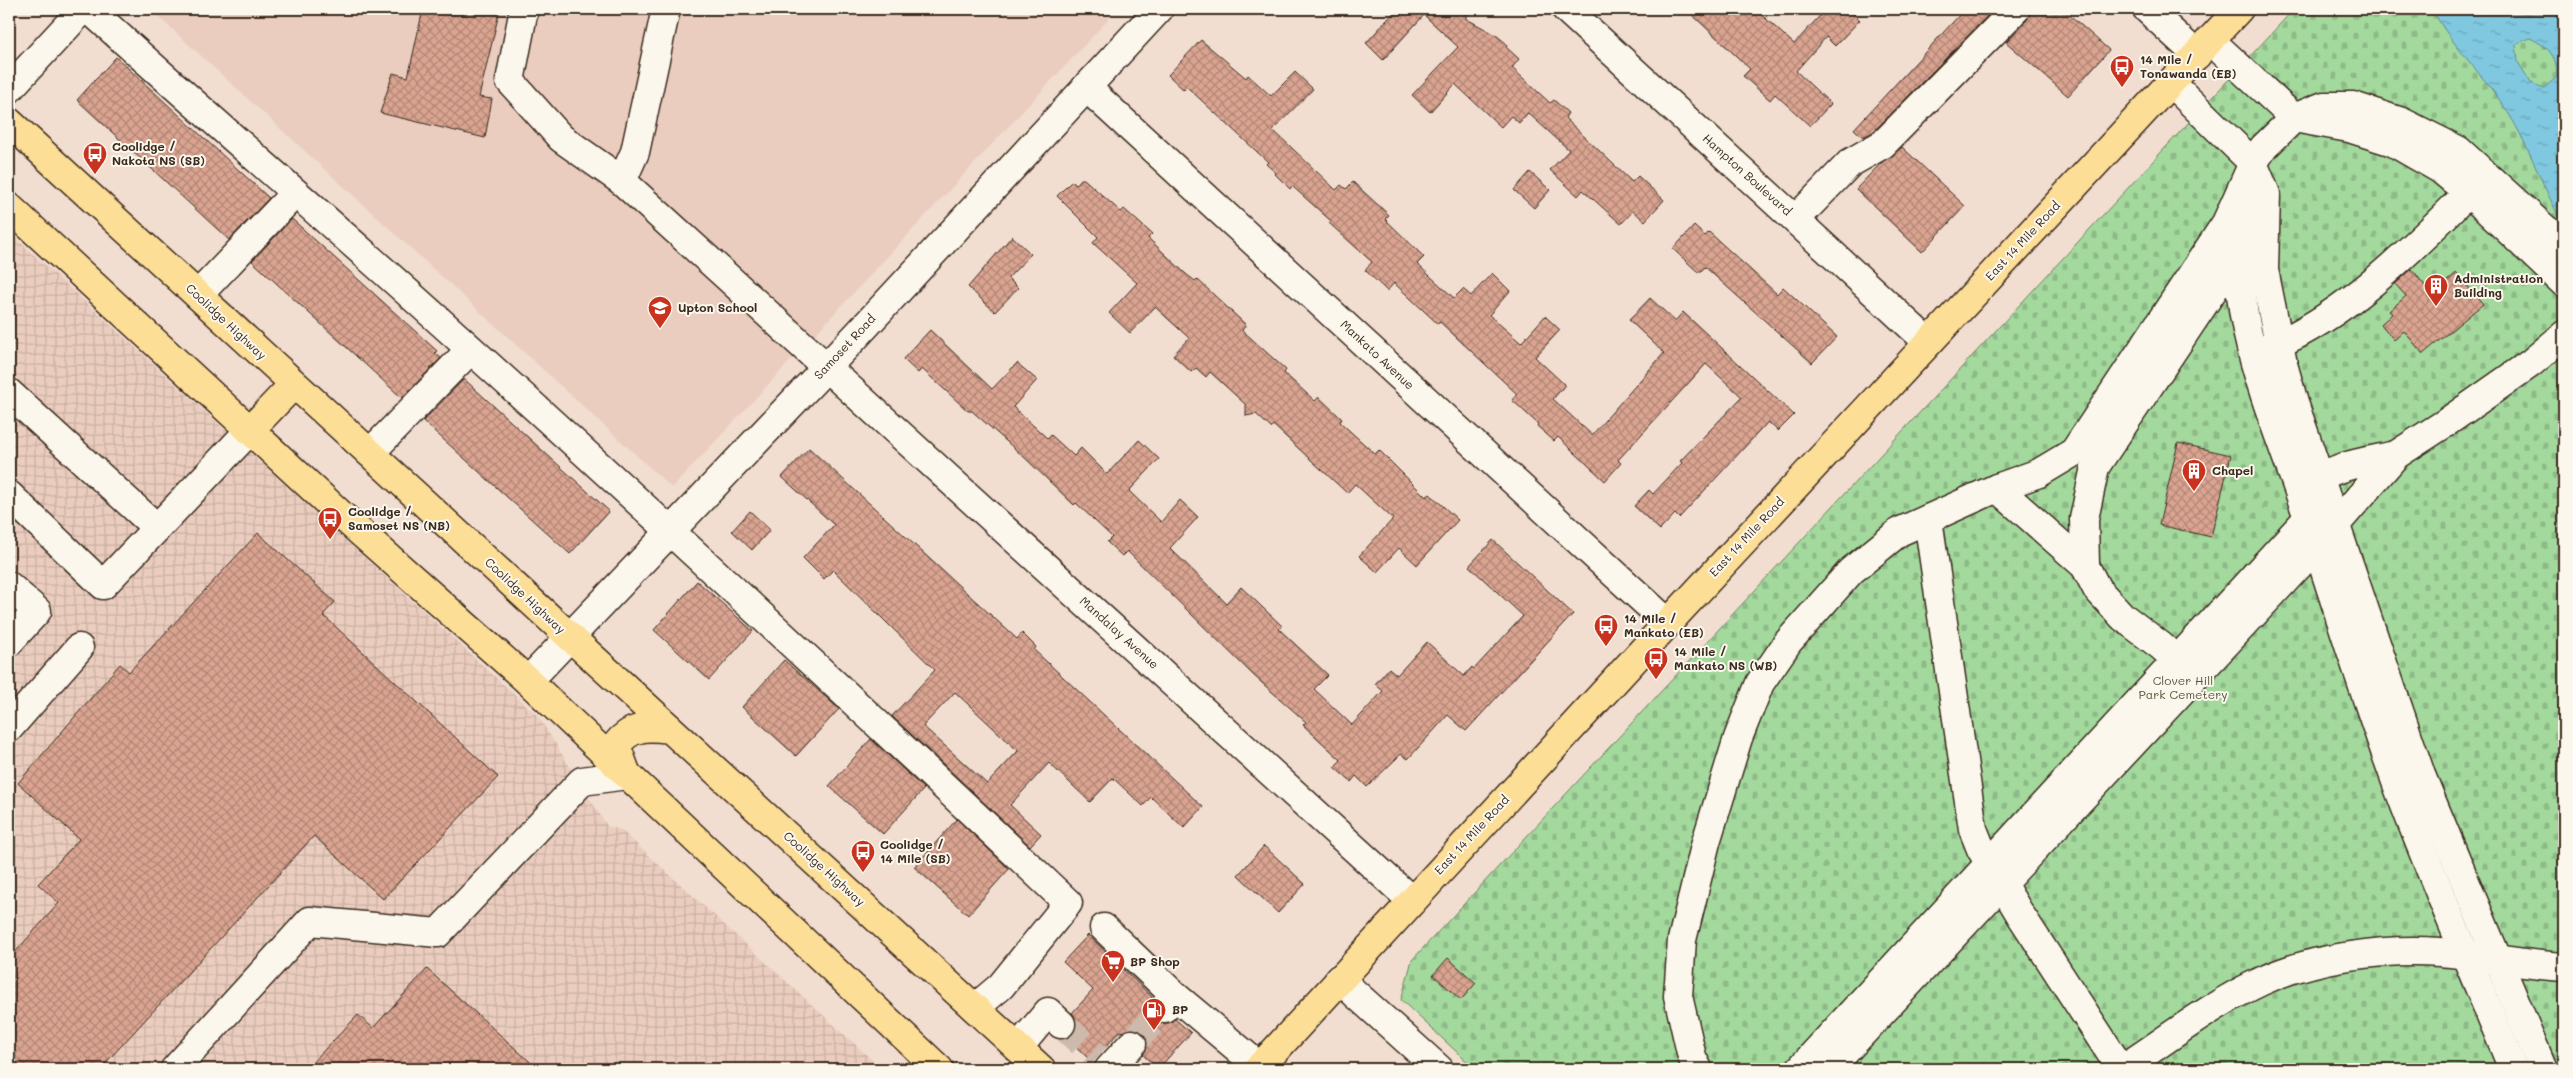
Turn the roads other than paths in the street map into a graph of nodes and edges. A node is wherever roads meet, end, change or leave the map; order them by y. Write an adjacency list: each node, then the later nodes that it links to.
1 (83, 9): 13 (street)
2 (89, 9): 19 (street)
3 (524, 9): 17 (street, Mandalay Avenue)
4 (666, 9): 17 (street)
5 (1159, 9): 12 (street, Samoset Road)
6 (1566, 9): 21 (street, Hampton Boulevard)
7 (2016, 9): 21 (street)
8 (2147, 9): 10 (street)
9 (2239, 9): 10 (main road, East 14 Mile Road)
10 (2204, 47): 11 (main road, East 14 Mile Road); 14 (street)
11 (2171, 83): 16 (street); 27 (main road, East 14 Mile Road)
12 (1086, 88): 31 (street, Samoset Road); 48 (street, Mankato Avenue)
13 (9, 89)
14 (2294, 118): 16 (street); 18 (street)
15 (9, 122): 25 (main road, Coolidge Highway)
16 (2253, 163): 23 (street); 28 (street); 37 (street)
17 (622, 181): 31 (street, Mandalay Avenue)
18 (2478, 184): 22 (street); 24 (street); 28 (street)
19 (295, 193): 25 (street); 29 (street)
20 (9, 207): 34 (main road)
21 (1796, 219): 27 (street, Hampton Boulevard)
22 (2564, 246)
23 (2238, 253): 30 (street); 37 (street)
24 (2564, 283)
25 (198, 296): 32 (main road, Coolidge Highway)
26 (2564, 335): 36 (street)
27 (1928, 342): 48 (main road, East 14 Mile Road)
28 (2279, 344): 30 (street); 40 (street)
29 (470, 350): 35 (street); 44 (street)
30 (2253, 354): 40 (street)
31 (827, 366): 44 (street, Samoset Road); 58 (street, Mandalay Avenue)
32 (294, 384): 34 (main road); 35 (main road, Coolidge Highway)
33 (9, 393): 43 (street)
34 (250, 430): 43 (street); 53 (main road)
35 (370, 453): 49 (main road, Coolidge Highway)
36 (2396, 455): 40 (street); 42 (street)
37 (2084, 460): 38 (street); 46 (street)
38 (1997, 488): 41 (street); 46 (street)
39 (9, 495): 43 (street)
40 (2309, 496): 42 (street); 45 (street); 52 (street)
41 (1928, 519): 57 (street); 74 (street)
42 (2336, 525): 45 (street); 61 (street)
43 (157, 528)
44 (670, 532): 49 (street, Samoset Road); 64 (street)
45 (2317, 546): 52 (street); 60 (street)
46 (2085, 566): 52 (street)
47 (9, 586): 50 (street)
48 (1668, 622): 58 (main road, East 14 Mile Road)
49 (571, 638): 53 (street, Samoset Road); 55 (main road, Coolidge Highway)
50 (9, 642)
51 (79, 648): 54 (street)
52 (2186, 668): 57 (street)
53 (528, 681): 56 (main road)
54 (9, 728)
55 (669, 729): 56 (main road); 64 (main road, Coolidge Highway)
56 (627, 775): 70 (street); 71 (main road)
57 (1996, 874): 75 (street); 76 (street); 77 (street)
58 (1411, 900): 63 (main road, East 14 Mile Road)
59 (1104, 928): 69 (street)
60 (2467, 955): 61 (street); 77 (street); 78 (street)
61 (2497, 959): 62 (street); 79 (street)
62 (2564, 967)
63 (1340, 979): 69 (main road, East 14 Mile Road); 73 (street)
64 (975, 1008): 67 (main road, Coolidge Highway)
65 (1061, 1024): 67 (street)
66 (1132, 1044): 68 (street)
67 (1018, 1048): 72 (main road, Coolidge Highway)
68 (1107, 1066)
69 (1259, 1068)
70 (176, 1069)
71 (939, 1069)
72 (1041, 1069)
73 (1439, 1069)
74 (1698, 1069)
75 (1800, 1069)
76 (1829, 1069)
77 (2121, 1069)
78 (2513, 1069)
79 (2543, 1069)

